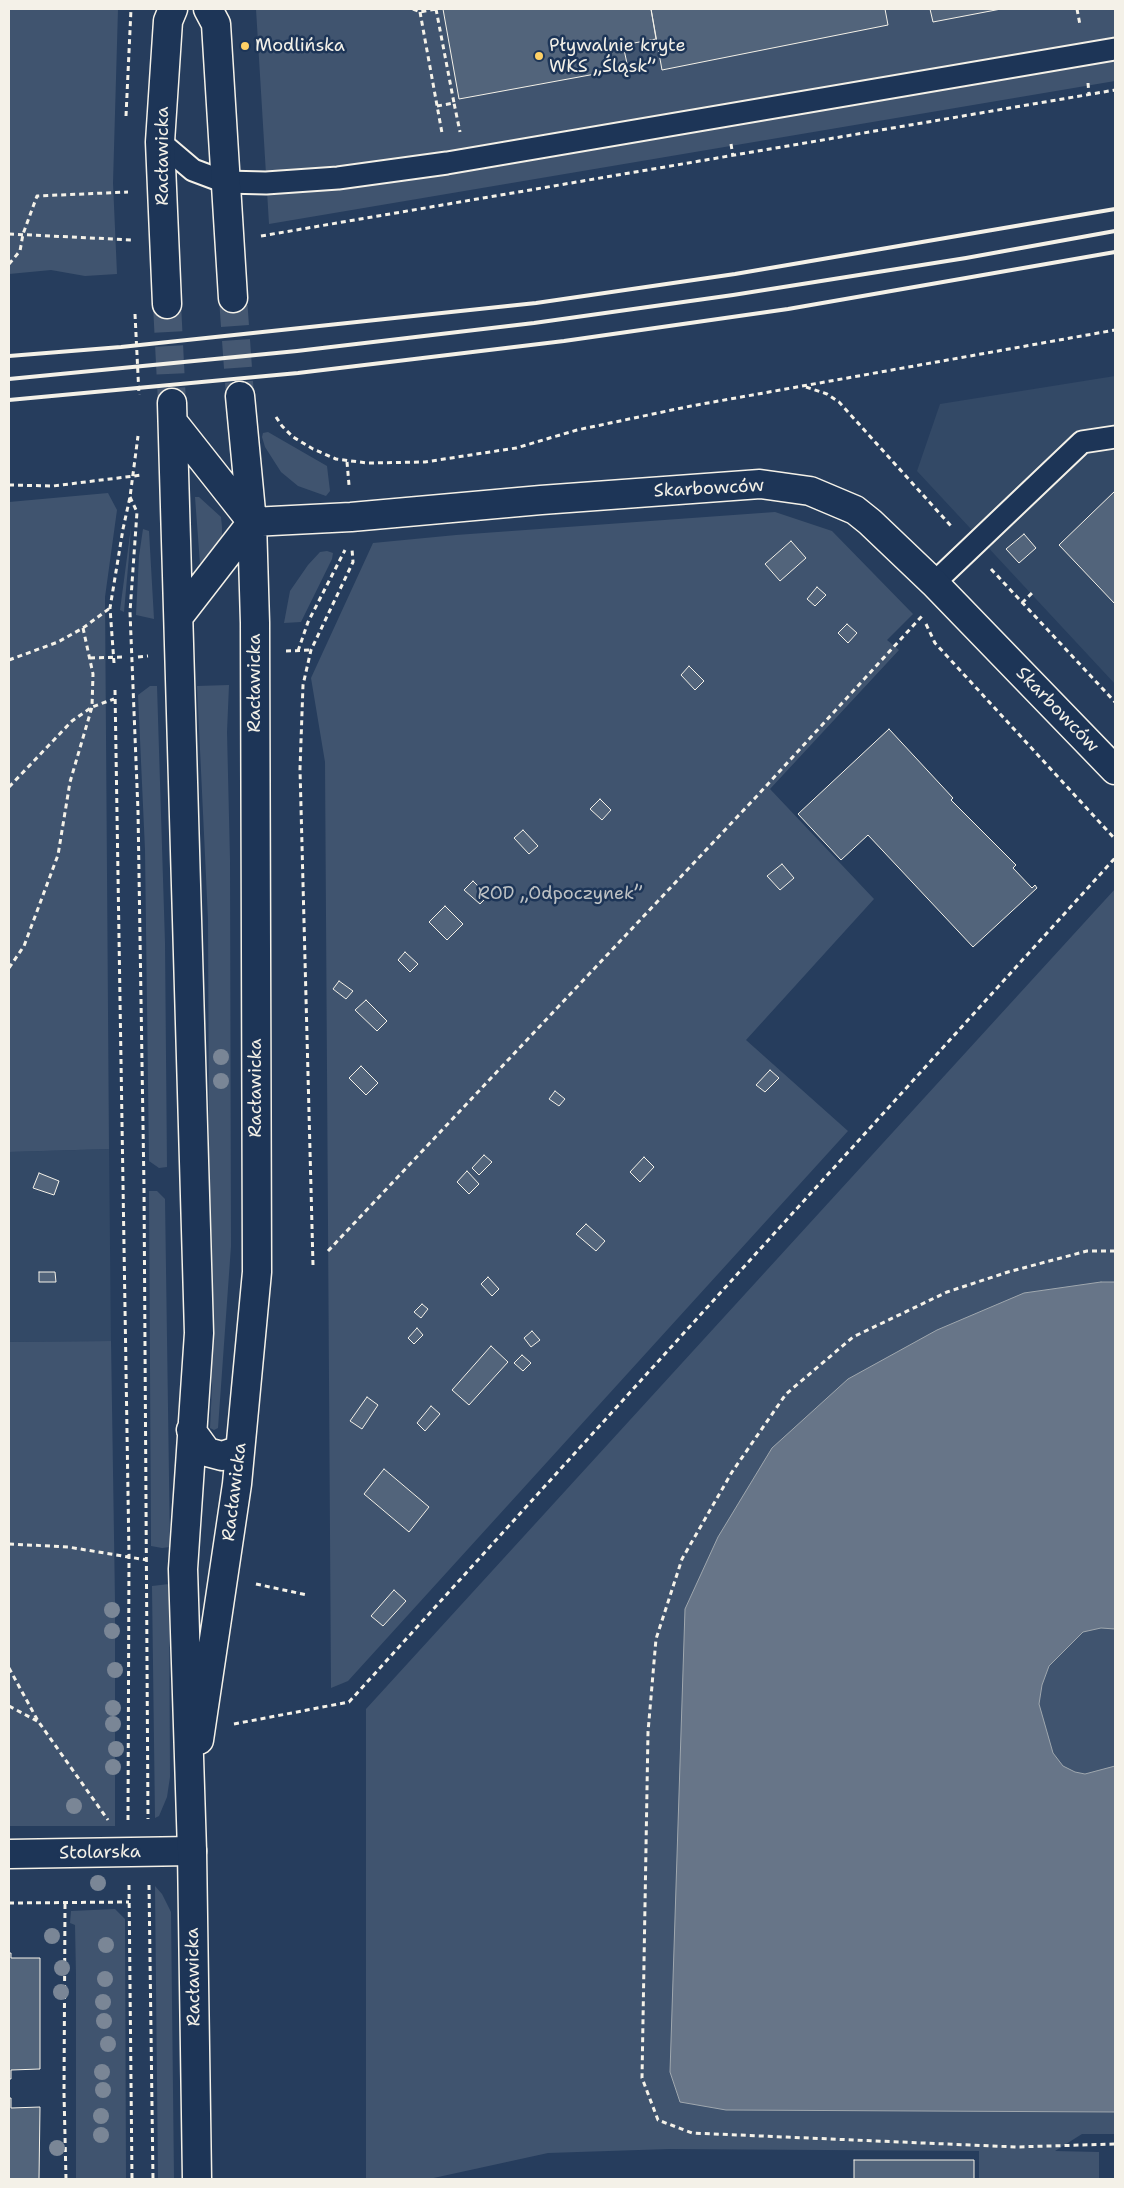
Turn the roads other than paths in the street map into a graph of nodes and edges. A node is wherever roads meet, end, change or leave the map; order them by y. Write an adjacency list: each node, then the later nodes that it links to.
1 (173, 9): 4 (street, Racławicka)
2 (208, 9): 5 (street)
3 (1115, 49): 5 (lane)
4 (160, 142): 5 (lane); 7 (street, Racławicka)
5 (225, 182): 6 (street)
6 (233, 298)
7 (167, 304)
8 (240, 396): 10 (street, Racławicka)
9 (1115, 437): 11 (lane)
10 (252, 522): 11 (street, Skarbowców); 12 (street); 12 (street, Racławicka); 15 (street, Racławicka)
11 (939, 588): 13 (street, Skarbowców)
12 (180, 615): 14 (street, Racławicka)
13 (1115, 770)
14 (191, 1430): 15 (street); 16 (street, Racławicka)
15 (240, 1450): 16 (street, Racławicka)
16 (190, 1776): 17 (street, Racławicka)
17 (192, 1851): 18 (street, Stolarska); 19 (street, Racławicka)
18 (9, 1854)
19 (197, 2179)

